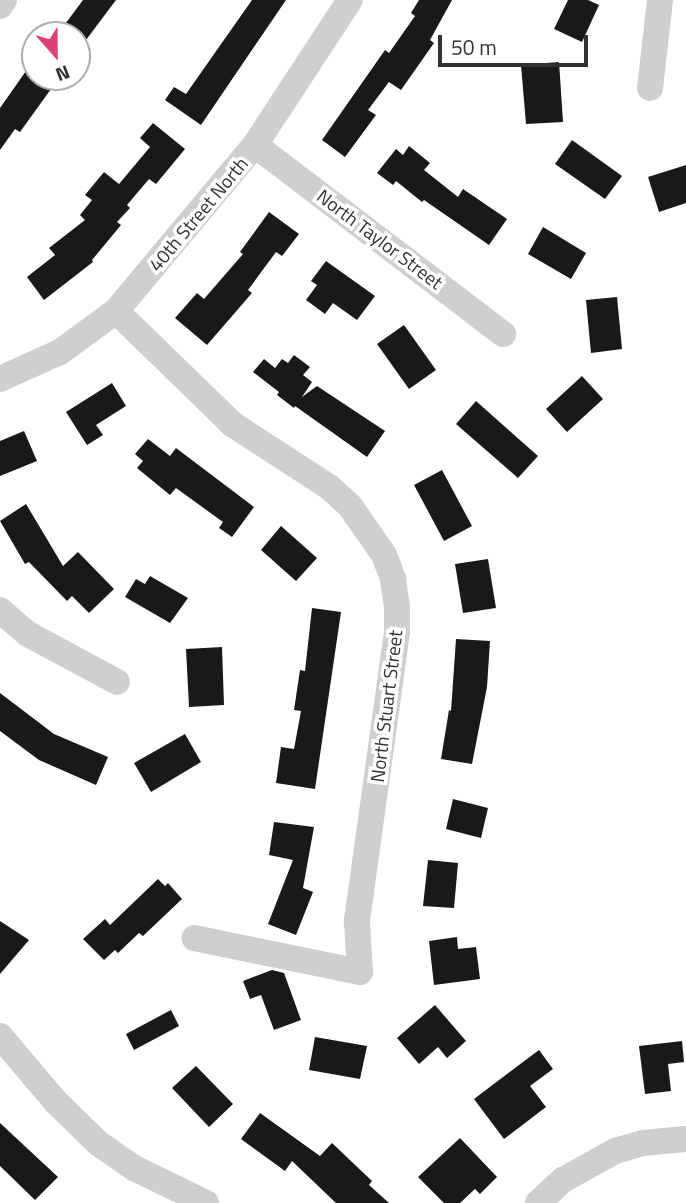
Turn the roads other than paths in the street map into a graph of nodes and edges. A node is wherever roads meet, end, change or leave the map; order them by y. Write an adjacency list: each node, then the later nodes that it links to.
1 (4, 0): 4 (street)
2 (350, 0): 6 (street, 40th Street North)
3 (660, 0): 5 (street)
4 (0, 6)
5 (650, 88)
6 (255, 145): 7 (street, 40th Street North); 8 (street, North Taylor Street)
7 (116, 311): 9 (street, 40th Street North); 12 (street, North Stuart Street)
8 (503, 334)
9 (0, 379)
10 (0, 610): 11 (street)
11 (117, 682)
12 (194, 938)
13 (0, 1037): 15 (street)
14 (686, 1139): 16 (street)
15 (206, 1203)
16 (538, 1203)

